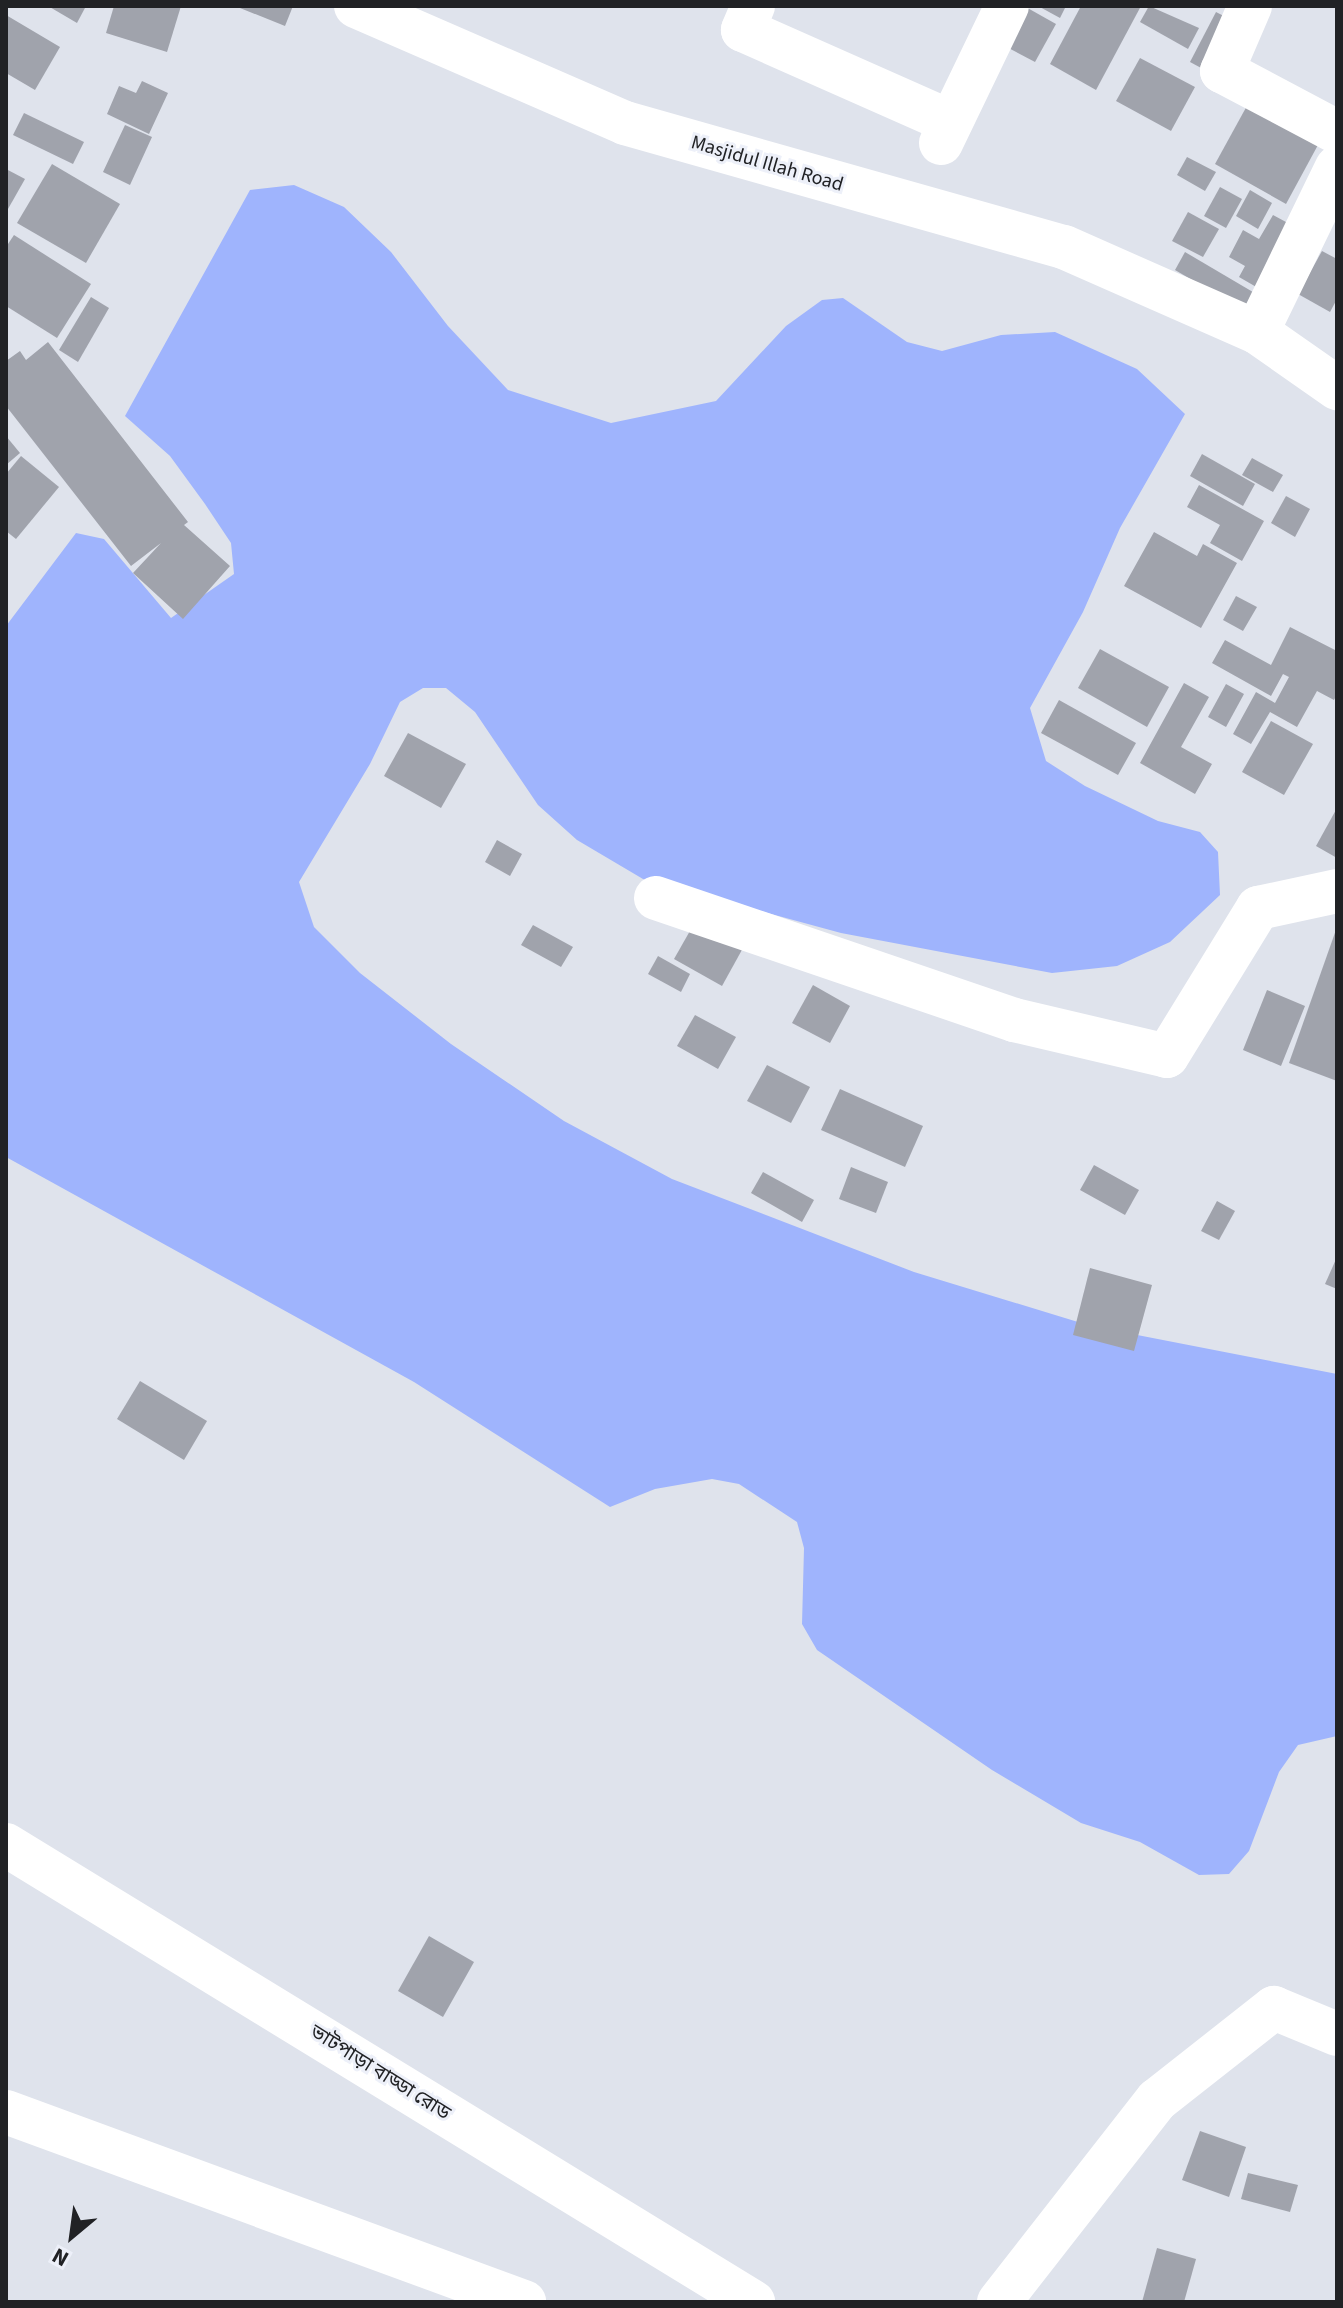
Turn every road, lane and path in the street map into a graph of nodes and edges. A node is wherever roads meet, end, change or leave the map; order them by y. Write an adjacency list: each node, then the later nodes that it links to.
1 (356, 6): 7 (street, Masjidul Illah Road)
2 (753, 6): 3 (street)
3 (1007, 6)
4 (1250, 6): 5 (street)
5 (1337, 132)
6 (1337, 167): 7 (street)
7 (1257, 332): 8 (street, Masjidul Illah Road)
8 (1337, 388)
9 (1337, 891): 10 (street)
10 (656, 898)
11 (6, 1845): 15 (street, ভাটপাড়া বাড্ডা রোড)
12 (1337, 2034): 16 (street)
13 (6, 2112): 14 (street)
14 (524, 2302)
15 (753, 2302)
16 (999, 2302)

